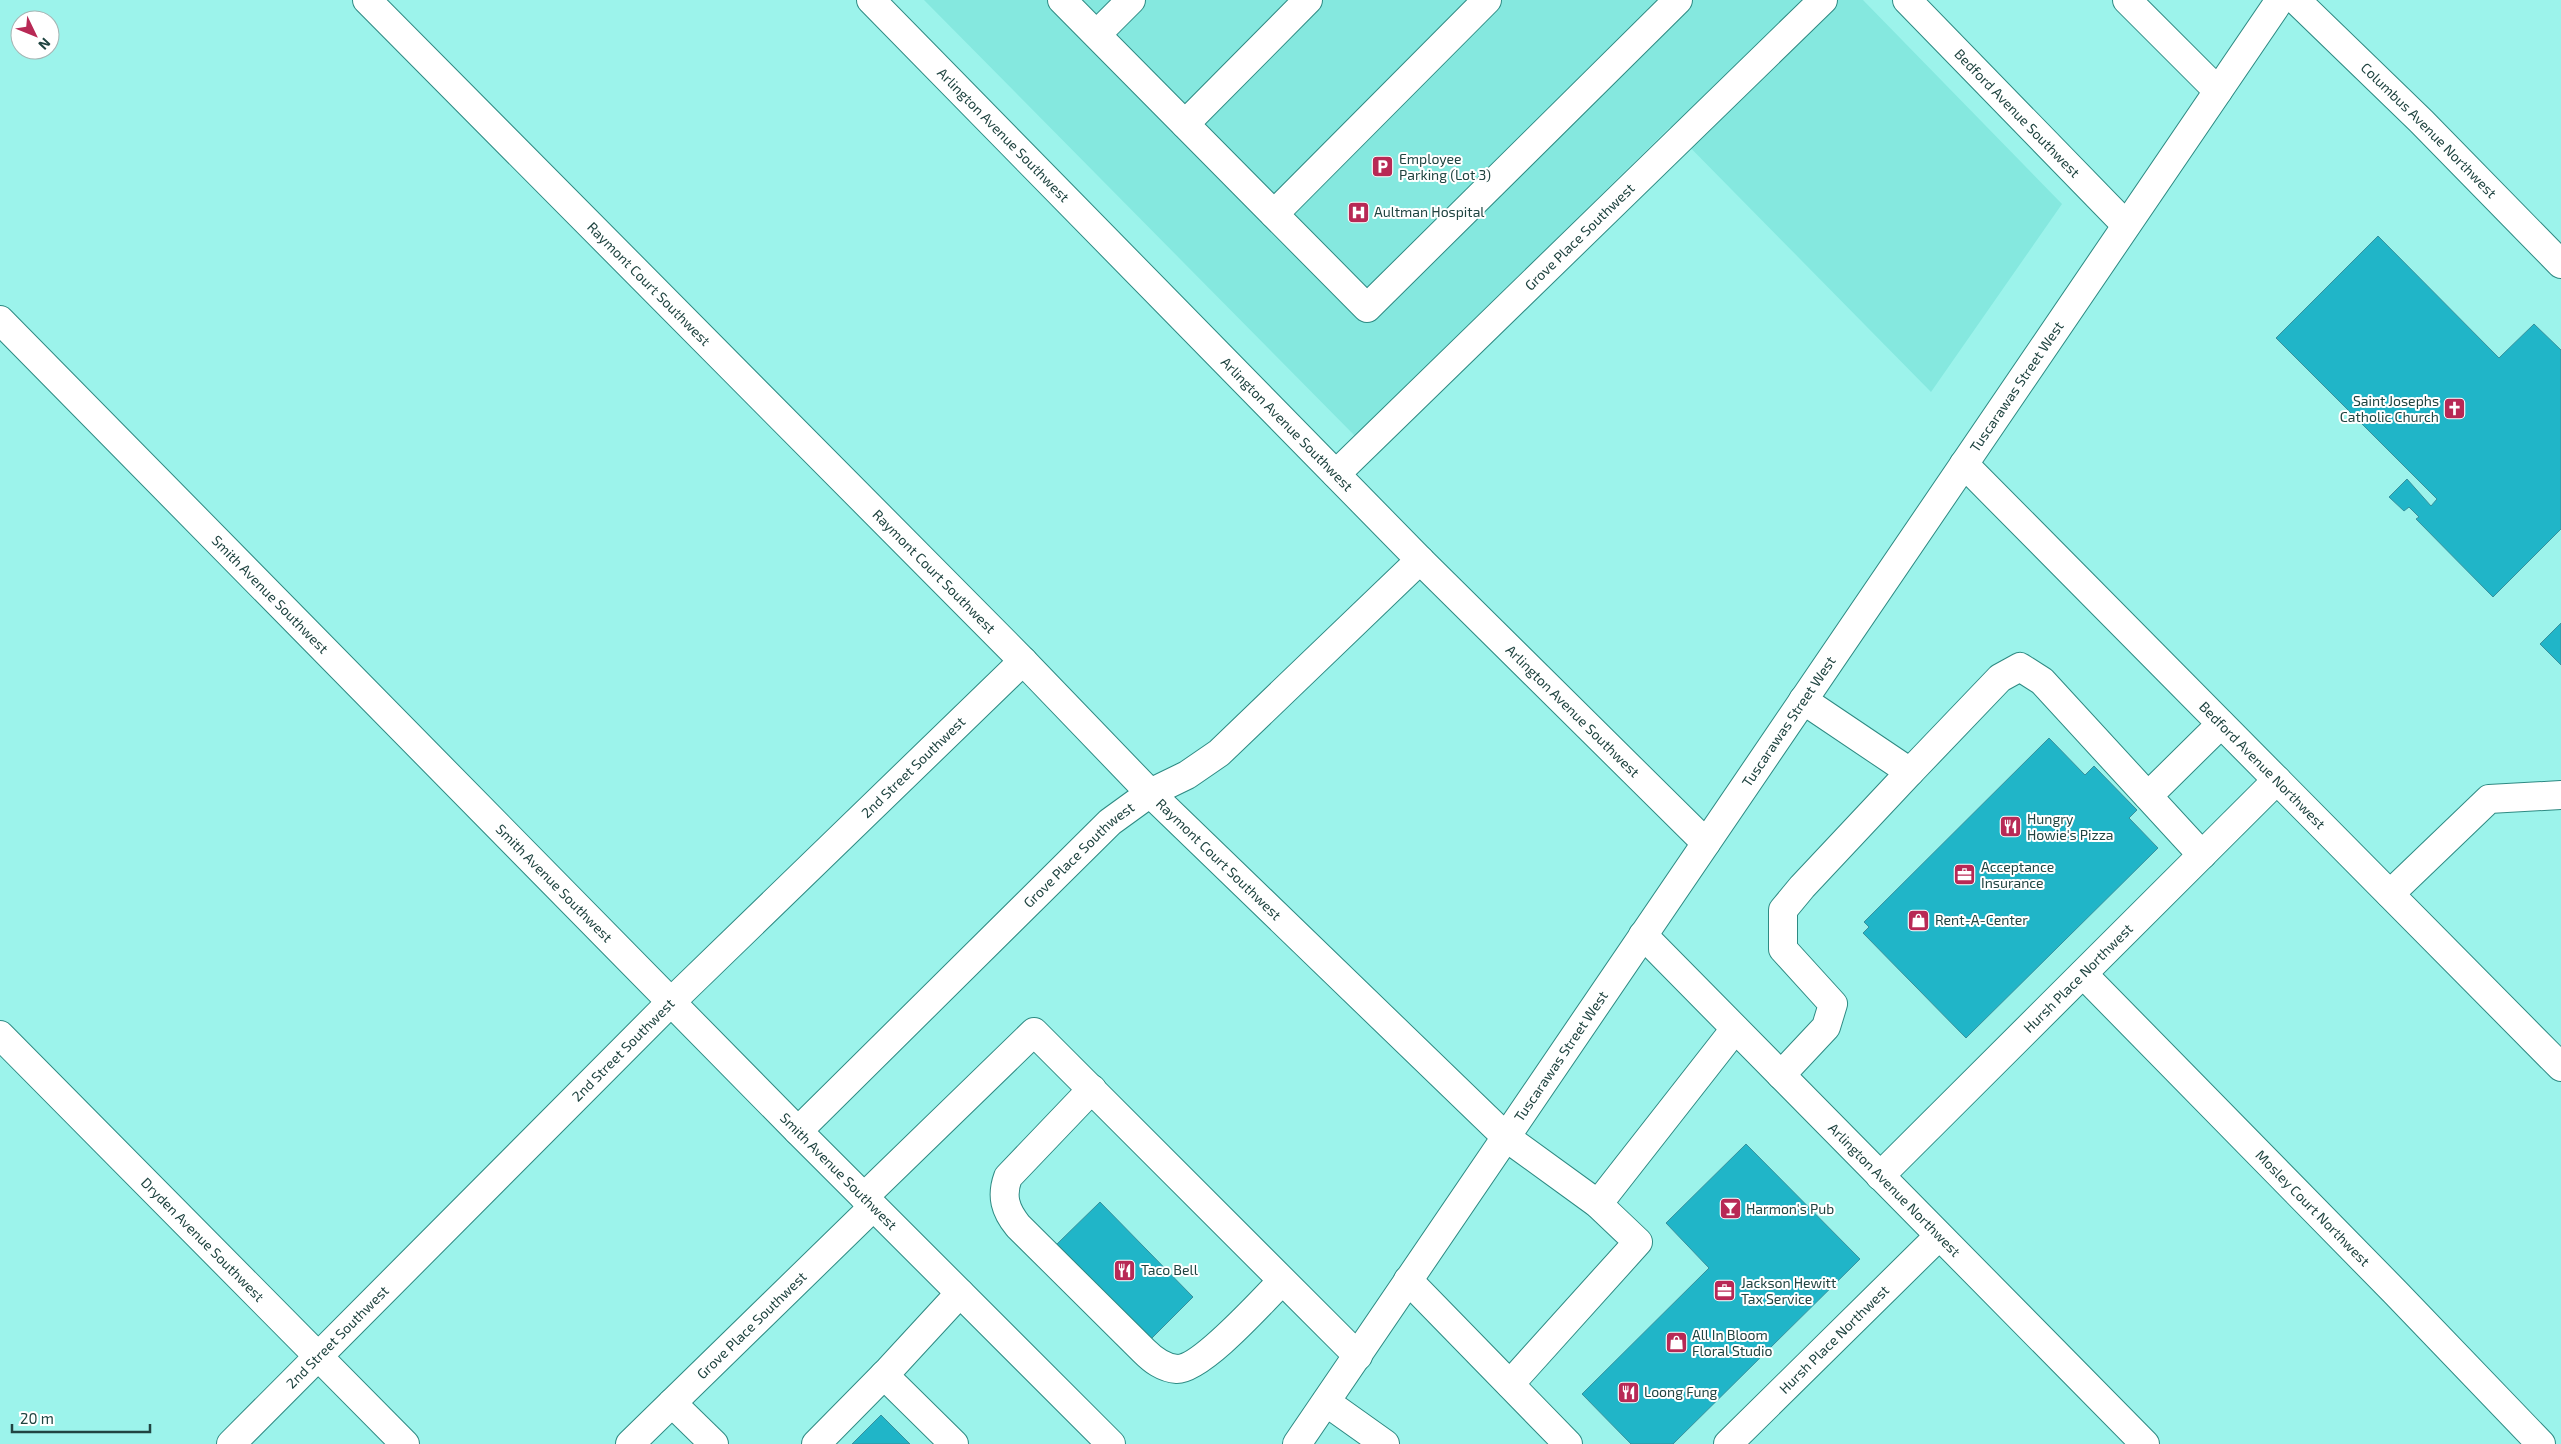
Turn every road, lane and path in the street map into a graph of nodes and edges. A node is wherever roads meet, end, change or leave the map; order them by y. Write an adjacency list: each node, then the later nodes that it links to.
1 (367, 0): 23 (street, Raymont Court Southwest)
2 (871, 0): 21 (street, Arlington Avenue Southwest)
3 (1062, 0): 13 (street)
4 (1131, 0): 13 (street)
5 (1308, 0): 15 (street)
6 (1487, 0): 16 (street)
7 (1678, 0): 16 (street)
8 (1823, 0): 21 (street, Grove Place Southwest)
9 (1907, 0): 17 (street, Bedford Avenue Southwest)
10 (2126, 0): 14 (street)
11 (2280, 0): 14 (street, Tuscarawas Street West)
12 (2296, 0): 18 (street, Columbus Avenue Northwest)
13 (1096, 34): 15 (street)
14 (2218, 91): 17 (street, Tuscarawas Street West)
15 (1185, 124): 16 (street)
16 (1274, 214)
17 (2126, 225): 20 (street, Tuscarawas Street West)
18 (2561, 264)
19 (0, 320): 36 (street, Smith Avenue Southwest)
20 (1964, 464): 24 (street, Tuscarawas Street West); 25 (street, Bedford Avenue Northwest)
21 (1336, 474): 22 (street, Arlington Avenue Southwest)
22 (1420, 560): 28 (street, Grove Place Southwest); 31 (street, Arlington Avenue Southwest)
23 (1023, 662): 28 (street, Raymont Court Southwest); 36 (street, 2nd Street Southwest)
24 (1803, 700): 26 (street); 31 (street, Tuscarawas Street West)
25 (2221, 724): 27 (street, Bedford Avenue Northwest); 30 (street)
26 (1910, 772): 30 (street); 40 (street)
27 (2277, 780): 32 (street, Hursh Place Northwest); 33 (street, Bedford Avenue Northwest)
28 (1150, 793): 42 (street, Grove Place Southwest); 43 (street, Raymont Court Southwest)
29 (2561, 795): 33 (street)
30 (2148, 796): 32 (street)
31 (1706, 843): 34 (street, Tuscarawas Street West)
32 (2202, 855): 35 (street, Hursh Place Northwest)
33 (2390, 894): 39 (street, Bedford Avenue Northwest)
34 (1643, 935): 37 (street, Arlington Avenue Northwest); 43 (street, Tuscarawas Street West)
35 (2083, 974): 44 (street, Hursh Place Northwest); 69 (street, Mosley Court Northwest)
36 (671, 1002): 42 (street, Smith Avenue Southwest); 52 (street, 2nd Street Southwest)
37 (1735, 1028): 40 (street, Arlington Avenue Northwest); 46 (street)
38 (0, 1035): 52 (street, Dryden Avenue Southwest)
39 (2561, 1067)
40 (1781, 1075): 44 (street, Arlington Avenue Northwest)
41 (1092, 1089): 45 (street, Grove Place Southwest); 49 (street); 49 (street)
42 (798, 1131): 45 (street, Smith Avenue Southwest)
43 (1507, 1138): 46 (street, Raymont Court Southwest); 48 (street, Tuscarawas Street West)
44 (1880, 1176): 47 (street, Arlington Avenue Northwest)
45 (869, 1202): 50 (street, Smith Avenue Southwest); 56 (street, Grove Place Southwest)
46 (1598, 1204): 54 (street, Raymont Court Southwest)
47 (1939, 1236): 67 (street, Hursh Place Northwest); 68 (street, Arlington Avenue Northwest)
48 (1408, 1280): 51 (street, Tuscarawas Street West); 54 (street)
49 (1282, 1281): 51 (street)
50 (960, 1293): 53 (street); 63 (street, Smith Avenue Southwest)
51 (1358, 1356): 55 (street, Tuscarawas Street West)
52 (318, 1357): 57 (street, 2nd Street Southwest); 58 (street, Dryden Avenue Southwest)
53 (884, 1375): 61 (street); 62 (street)
54 (1510, 1384): 66 (street)
55 (1326, 1402): 64 (street, Tuscarawas Street West); 65 (street)
56 (672, 1403): 59 (street, Grove Place Southwest); 60 (street)
57 (231, 1444)
58 (405, 1444)
59 (630, 1444)
60 (714, 1444)
61 (816, 1444)
62 (954, 1444)
63 (1111, 1444)
64 (1297, 1444)
65 (1385, 1444)
66 (1568, 1444)
67 (1728, 1444)
68 (2144, 1444)
69 (2541, 1444)

